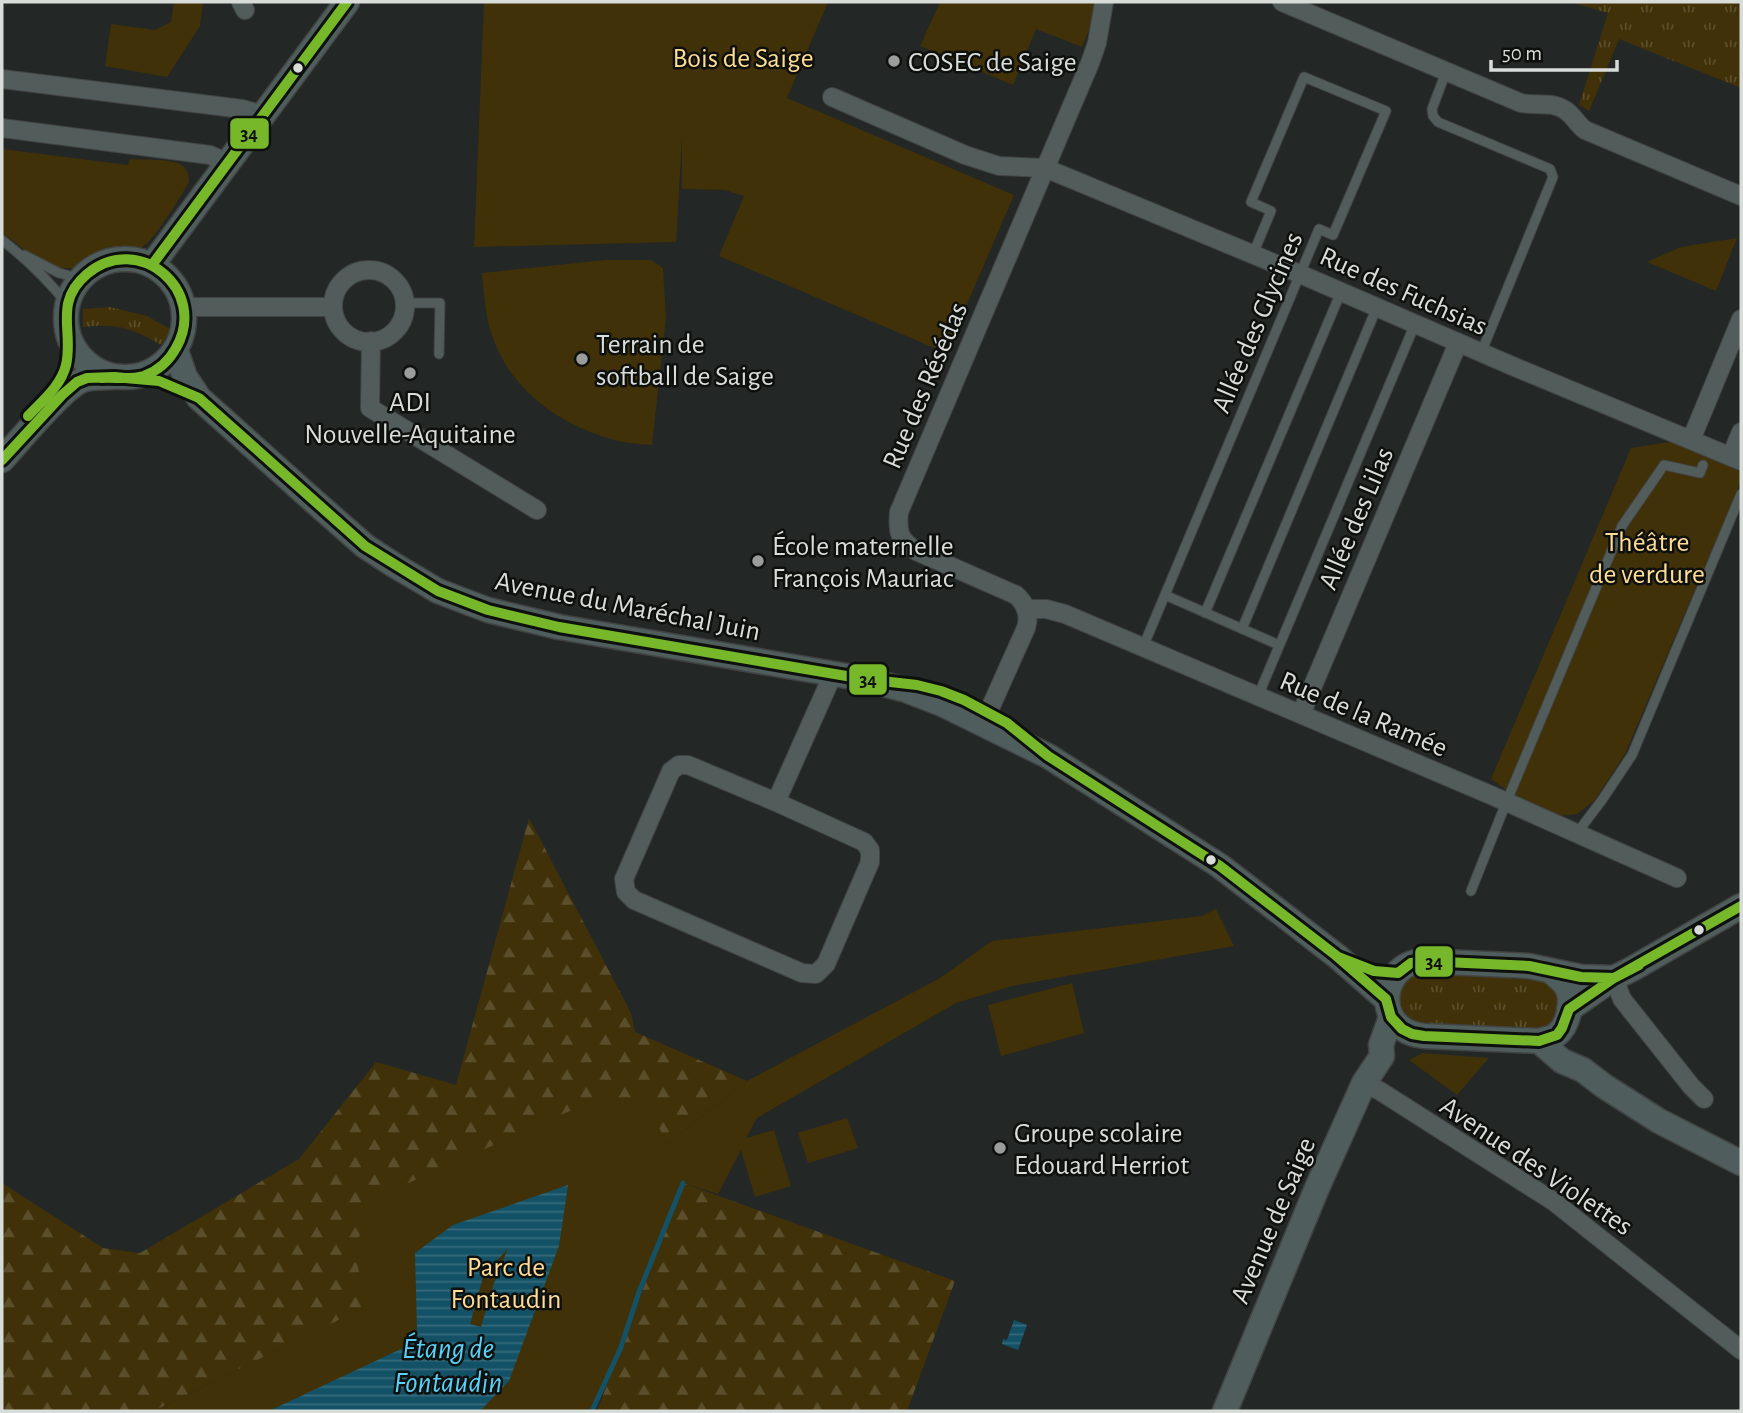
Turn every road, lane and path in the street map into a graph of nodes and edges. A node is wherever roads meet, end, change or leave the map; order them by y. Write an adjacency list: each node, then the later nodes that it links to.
1 (347, 2): 7 (main road)
2 (1104, 2): 10 (street, Rue des Résédas)
3 (1282, 2): 4 (street)
4 (1446, 72): 11 (street); 30 (lane)
5 (2, 79): 7 (street)
6 (832, 97): 10 (street, Rue des Fuchsias)
7 (264, 114): 9 (main road)
8 (2, 128): 9 (street)
9 (228, 163): 15 (main road)
10 (1045, 168): 14 (street, Rue des Fuchsias); 43 (street, Rue des Résédas)
11 (1741, 196)
12 (2, 240): 13 (lane)
13 (13, 249): 17 (lane); 20 (lane)
14 (1253, 254): 16 (street, Rue des Fuchsias); 16 (lane, Allée des Glycines)
15 (152, 265): 17 (main road); 21 (main road)
16 (1300, 274): 18 (street, Rue des Fuchsias); 42 (lane, Allée des Glycines)
17 (81, 279): 20 (main road)
18 (1341, 292): 23 (street, Rue des Fuchsias); 44 (lane)
19 (404, 303): 22 (street); 27 (street); 31 (lane)
20 (67, 304): 26 (main road)
21 (184, 307): 22 (street); 29 (main road)
22 (333, 307): 27 (street)
23 (1377, 307): 25 (street, Rue des Fuchsias); 45 (lane)
24 (1741, 319): 35 (street)
25 (1415, 324): 28 (street, Rue des Fuchsias); 46 (lane)
26 (68, 333): 32 (main road); 36 (main road)
27 (370, 341): 41 (street)
28 (1458, 343): 30 (street, Rue des Fuchsias); 50 (street, Allée des Lilas)
29 (176, 351): 32 (main road); 33 (main road, Avenue du Maréchal Juin)
30 (1481, 353): 35 (street, Rue des Fuchsias)
31 (439, 354)
32 (123, 377): 33 (main road, Avenue du Maréchal Juin); 38 (main road)
33 (199, 398): 48 (main road, Avenue du Maréchal Juin)
34 (1741, 432): 37 (street)
35 (1691, 440): 37 (street, Rue des Fuchsias)
36 (2, 445)
37 (1736, 459)
38 (2, 460)
39 (1703, 465): 53 (lane)
40 (1741, 494): 54 (lane)
41 (537, 510)
42 (1165, 595): 44 (lane); 47 (lane, Allée des Glycines)
43 (1027, 609): 47 (street, Rue de la Ramée); 51 (street)
44 (1205, 613): 45 (lane)
45 (1242, 629): 46 (lane)
46 (1279, 645): 49 (lane)
47 (1143, 647): 49 (street, Rue de la Ramée)
48 (833, 674): 51 (main road, Avenue du Maréchal Juin); 52 (street)
49 (1258, 696): 50 (street, Rue de la Ramée)
50 (1301, 714): 53 (street, Rue de la Ramée)
51 (985, 717): 58 (main road, Avenue du Maréchal Juin)
52 (776, 802): 52 (street)
53 (1506, 803): 54 (street, Rue de la Ramée); 56 (lane)
54 (1577, 833): 55 (street, Rue de la Ramée)
55 (1677, 878)
56 (1471, 891)
57 (1741, 906): 61 (main road)
58 (1338, 957): 60 (main road, Avenue du Maréchal Juin); 62 (main road, Avenue du Maréchal Juin)
59 (1551, 971): 60 (main road); 61 (main road); 63 (main road)
60 (1398, 973): 62 (main road, Avenue de Saige)
61 (1614, 978): 63 (main road); 68 (street)
62 (1389, 1008): 64 (main road, Avenue du Maréchal Juin); 66 (main road, Avenue de Saige)
63 (1569, 1009): 65 (main road)
64 (1412, 1034): 65 (main road); 66 (main road, Avenue de Saige)
65 (1548, 1038): 69 (main road)
66 (1382, 1056): 67 (main road, Avenue de Saige)
67 (1364, 1083): 70 (street, Avenue des Violettes); 71 (main road, Avenue de Saige)
68 (1704, 1099)
69 (1741, 1163)
70 (1741, 1350)
71 (1225, 1411)

